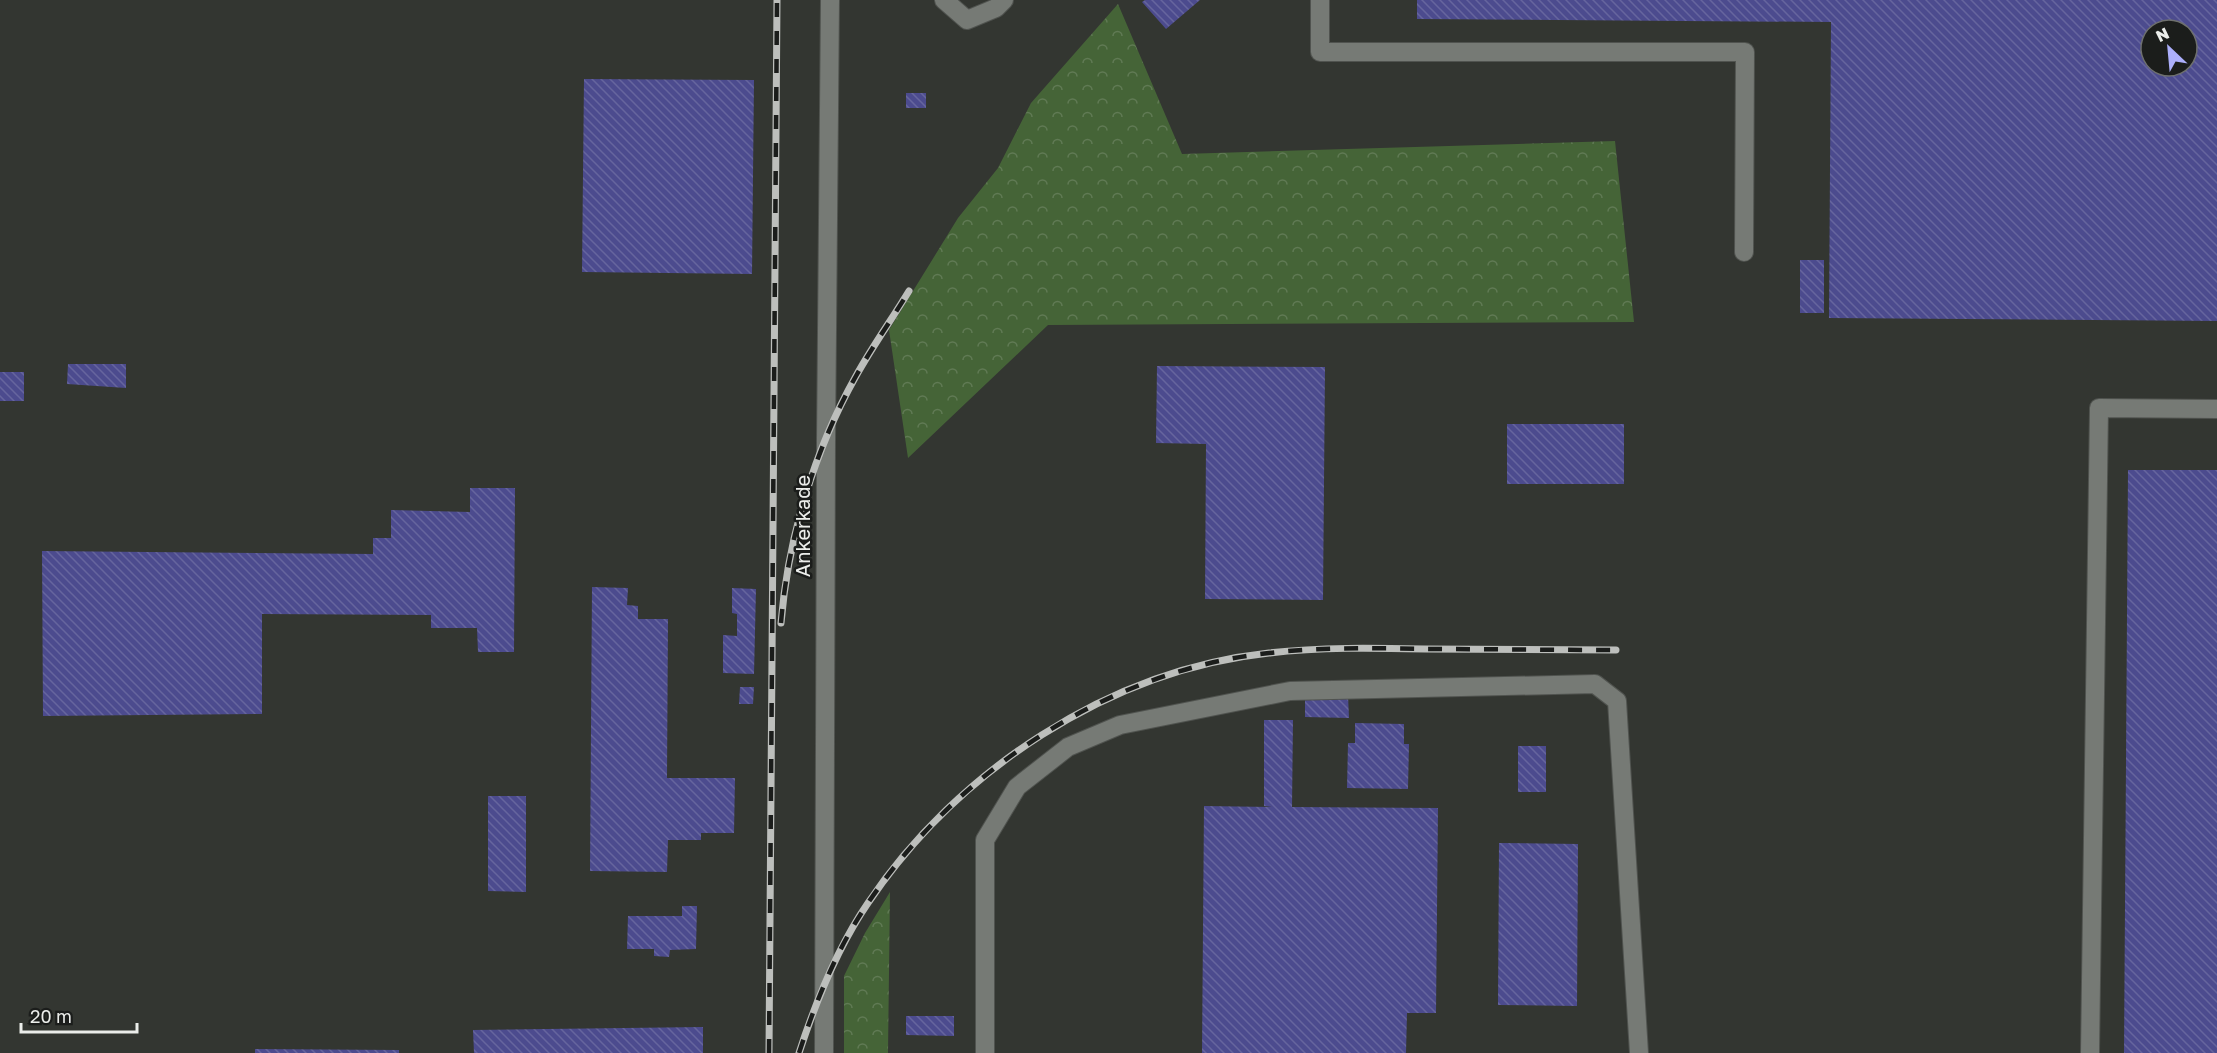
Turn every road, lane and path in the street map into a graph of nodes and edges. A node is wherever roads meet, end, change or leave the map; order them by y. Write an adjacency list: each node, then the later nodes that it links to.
1 (830, 0): 7 (street, Ankerkade)
2 (944, 0): 3 (street)
3 (1004, 0)
4 (1320, 0): 5 (street)
5 (1744, 252)
6 (2217, 409): 10 (street)
7 (824, 1053)
8 (985, 1053): 9 (street)
9 (1639, 1053)
10 (2090, 1053)

